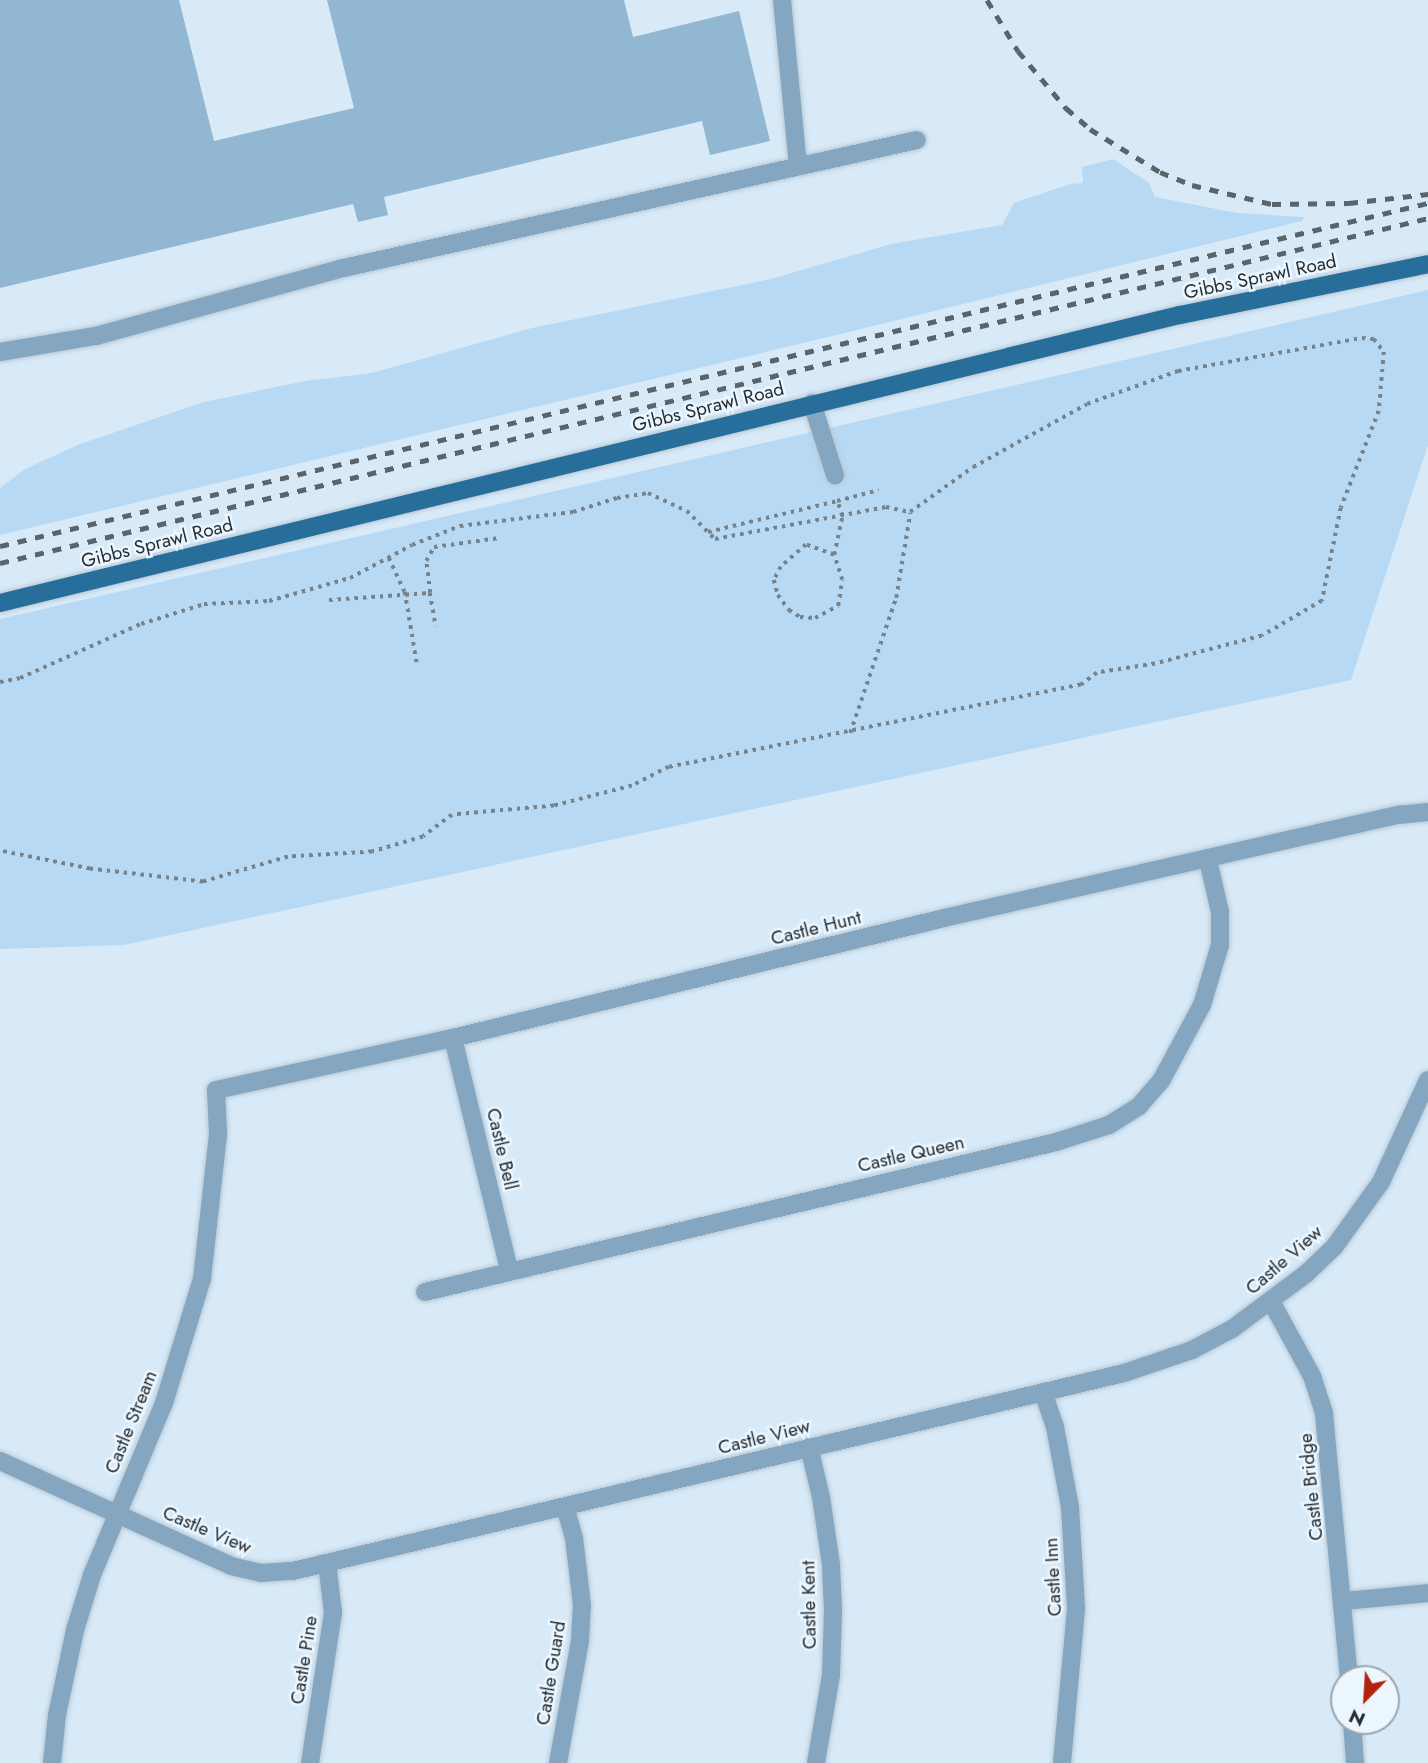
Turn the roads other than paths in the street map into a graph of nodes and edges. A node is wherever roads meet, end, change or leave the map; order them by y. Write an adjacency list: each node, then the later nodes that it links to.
1 (782, 0): 3 (street)
2 (917, 140): 3 (street)
3 (797, 165): 5 (street)
4 (1428, 264): 6 (main road, Gibbs Sprawl Road)
5 (0, 352)
6 (812, 403): 7 (street); 8 (main road, Gibbs Sprawl Road)
7 (835, 475)
8 (0, 603)
9 (1428, 812): 10 (street, Castle Hunt)
10 (1208, 860): 11 (street, Castle Hunt); 14 (street, Castle Queen)
11 (453, 1038): 13 (street, Castle Hunt); 14 (street, Castle Bell)
12 (1428, 1080): 16 (street, Castle View)
13 (216, 1090): 21 (street, Castle Stream)
14 (509, 1270): 15 (street, Castle Queen)
15 (425, 1292)
16 (1272, 1303): 17 (street, Castle View); 24 (street, Castle Bridge)
17 (1043, 1392): 18 (street, Castle View); 31 (street, Castle Inn)
18 (809, 1447): 20 (street, Castle View); 30 (street, Castle Kent)
19 (0, 1461): 21 (street, Castle View)
20 (565, 1507): 22 (street, Castle View); 29 (street, Castle Guard)
21 (117, 1514): 22 (street, Castle View); 27 (street, Castle Stream)
22 (327, 1563): 28 (street, Castle Pine)
23 (1428, 1593): 24 (street)
24 (1344, 1601): 25 (street, Castle Bridge)
25 (1348, 1665)
26 (1353, 1735): 32 (street)
27 (52, 1763)
28 (310, 1763)
29 (558, 1763)
30 (816, 1763)
31 (1062, 1763)
32 (1355, 1763)

